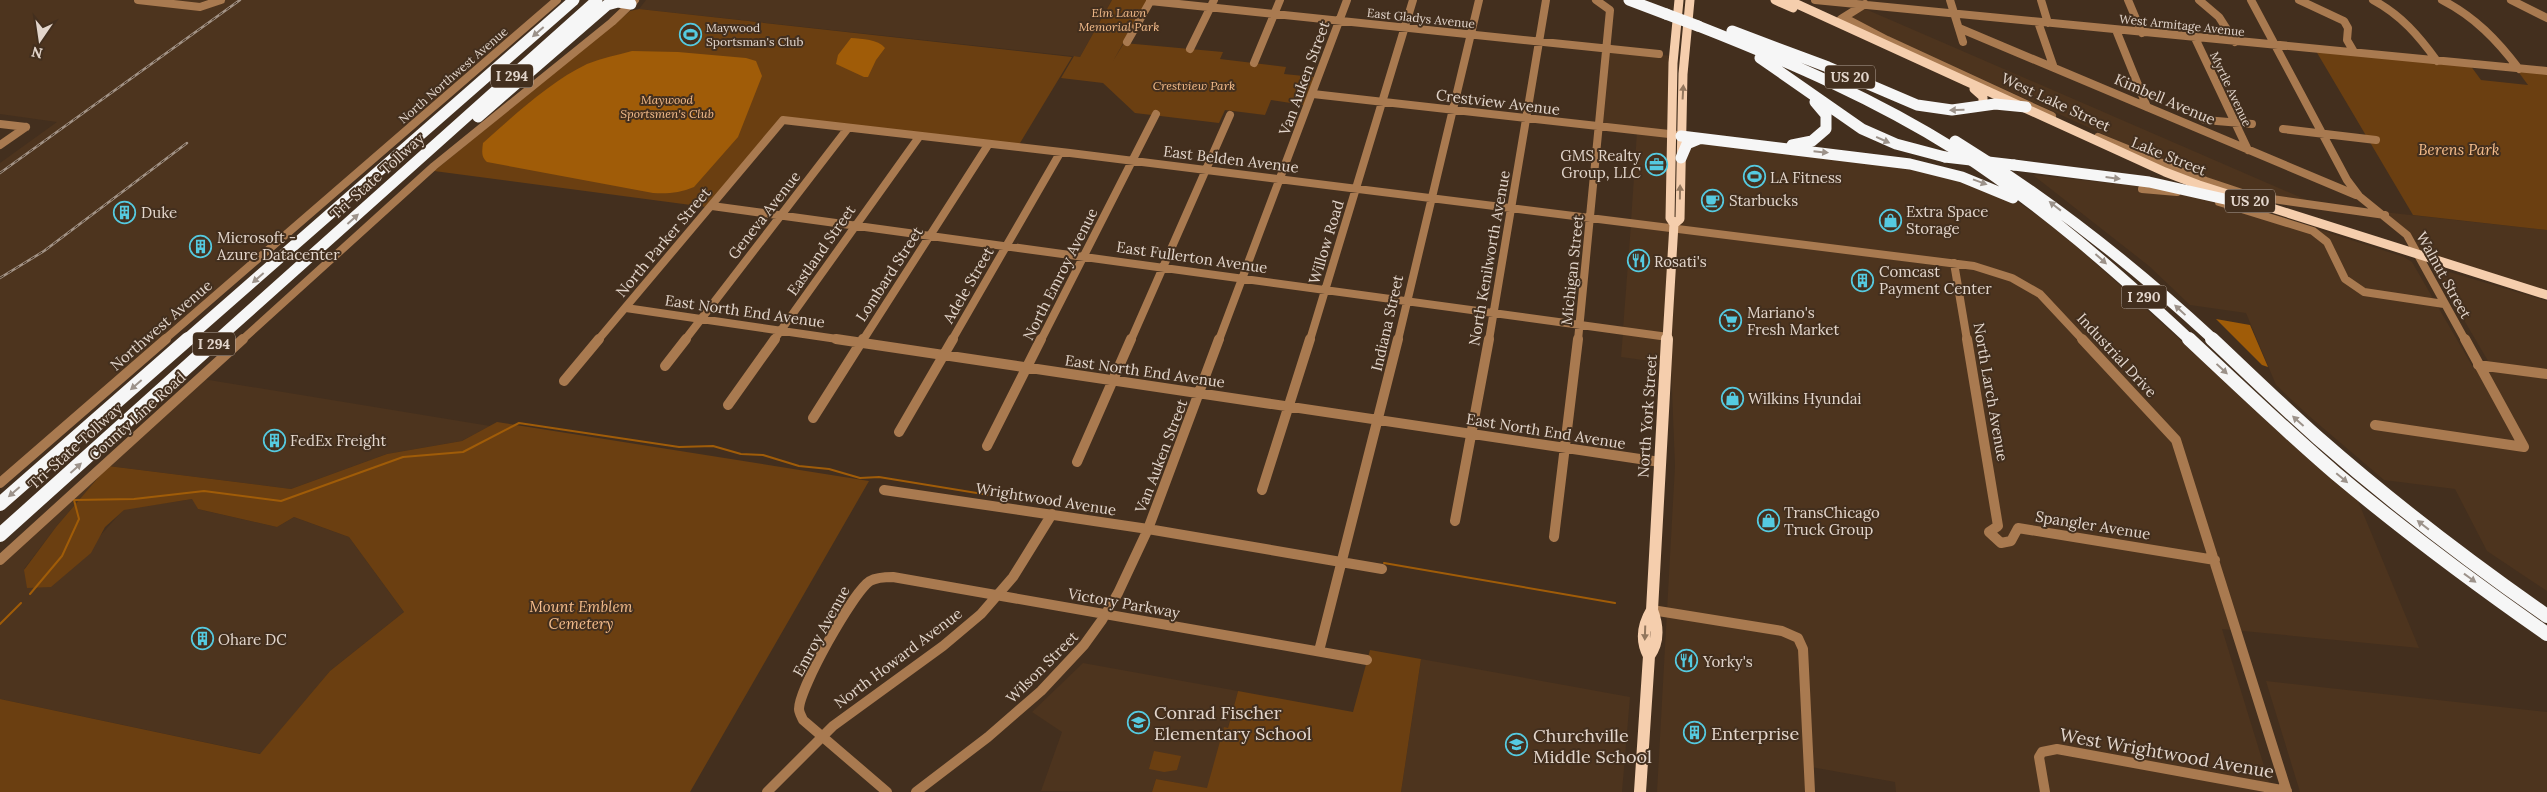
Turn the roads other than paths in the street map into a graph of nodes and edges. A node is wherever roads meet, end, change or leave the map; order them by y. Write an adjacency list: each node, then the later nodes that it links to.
1 (138, 0): 32 (street)
2 (221, 0): 32 (street)
3 (557, 0): 95 (street, North Northwest Avenue)
4 (574, 0): 151 (highway, Tri-State Tollway / I 294, one-way to 151)
5 (596, 0): 91 (highway, Tri-State Tollway / I 294)
6 (1214, 0): 33 (street)
7 (1280, 0): 35 (street)
8 (1347, 0): 40 (street, Van Auken Street)
9 (1413, 0): 44 (street, Willow Road)
10 (1479, 0): 48 (street, Indiana Street)
11 (1546, 0): 51 (street, North Kenilworth Avenue)
12 (1596, 0): 56 (street, Michigan Street)
13 (1629, 0): 34 (highway, I 290)
14 (1650, 0): 34 (highway, I 290)
15 (1679, 0): 85 (main road, North York Street)
16 (1690, 0): 85 (main road, North York Street, one-way to 16)
17 (1775, 0): 65 (main road, Lake Street)
18 (1815, 0): 31 (street, West Armitage Avenue)
19 (1950, 0): 36 (street)
20 (2040, 0): 43 (street)
21 (2128, 0): 47 (street)
22 (2199, 0): 53 (street)
23 (2251, 0): 54 (street, Walnut Street)
24 (2299, 0): 57 (street)
25 (2372, 0): 59 (street)
26 (2442, 0): 62 (street)
27 (2511, 0): 38 (street)
28 (1150, 1): 33 (street, East Gladys Avenue); 50 (street)
29 (633, 2): 91 (highway); 158 (street, County Line Road)
30 (1792, 2): 39 (main road, Lake Street)
31 (1865, 2): 36 (street, West Armitage Avenue); 37 (street)
32 (207, 6)
33 (1210, 8): 35 (street, East Gladys Avenue); 55 (street)
34 (1667, 10): 42 (highway, I 290, bridge)
35 (1274, 14): 40 (street, East Gladys Avenue); 60 (street)
36 (1953, 14): 41 (street, West Armitage Avenue); 45 (street)
37 (1845, 18): 39 (street); 105 (street, West Lake Street)
38 (2547, 18)
39 (1833, 20): 71 (main road, Lake Street)
40 (1340, 21): 44 (street, East Gladys Avenue); 66 (street, Van Auken Street)
41 (2038, 22): 43 (street, West Armitage Avenue); 61 (street)
42 (1698, 23): 64 (highway, US 20); 69 (highway, US 20, one-way to 42); 111 (highway, I 290); 166 (highway, I 290, one-way to 42)
43 (2048, 23): 46 (street, West Armitage Avenue)
44 (1404, 28): 48 (street, East Gladys Avenue); 67 (street, Willow Road)
45 (1959, 28): 52 (street); 61 (street, Kimbell Avenue)
46 (2116, 30): 47 (street, West Armitage Avenue); 70 (street)
47 (2142, 33): 49 (street, West Armitage Avenue)
48 (1471, 35): 51 (street, East Gladys Avenue); 72 (street, Indiana Street)
49 (2195, 38): 53 (street, West Armitage Avenue); 78 (street, Myrtle Avenue)
50 (1127, 42)
51 (1539, 42): 56 (street, East Gladys Avenue); 75 (street, North Kenilworth Avenue)
52 (1962, 42)
53 (2235, 42): 54 (street, West Armitage Avenue)
54 (2275, 46): 57 (street, West Armitage Avenue); 84 (street, Walnut Street)
55 (1190, 49)
56 (1607, 49): 58 (street, East Gladys Avenue); 81 (street, Michigan Street)
57 (2354, 52): 59 (street, West Armitage Avenue)
58 (1659, 54)
59 (2437, 61): 62 (street, West Armitage Avenue)
60 (1254, 63)
61 (2054, 68): 70 (street, Kimbell Avenue)
62 (2519, 69): 63 (street, West Armitage Avenue)
63 (2547, 71)
64 (1799, 84): 85 (highway); 102 (highway, US 20, one-way to 102, bridge)
65 (1974, 89): 68 (main road, Lake Street); 69 (main road)
66 (1313, 94): 67 (street, Crestview Avenue); 97 (street, Van Auken Street)
67 (1383, 103): 72 (street, Crestview Avenue); 98 (street, Willow Road)
68 (2005, 104): 69 (highway, US 20); 71 (highway, US 20); 102 (main road, Lake Street)
69 (1983, 106)
70 (2147, 107): 90 (street, Kimbell Avenue)
71 (2026, 108): 113 (main road, Lake Street / US 20)
72 (1453, 110): 75 (street, Crestview Avenue); 101 (street, Indiana Street)
73 (1156, 114): 94 (street, North Emroy Avenue)
74 (1230, 115): 96 (street)
75 (1526, 119): 81 (street, Crestview Avenue); 104 (street, North Kenilworth Avenue)
76 (784, 120): 82 (street, East Belden Avenue); 103 (street, North Parker Street)
77 (2205, 120): 78 (street)
78 (2234, 122): 80 (street); 90 (street, Myrtle Avenue)
79 (0, 124): 88 (street)
80 (2252, 124)
81 (1600, 127): 85 (street, Crestview Avenue); 107 (street, Michigan Street)
82 (848, 128): 86 (street, East Belden Avenue); 106 (street, Geneva Avenue)
83 (2283, 129): 84 (street)
84 (2322, 133): 87 (street); 100 (street, Walnut Street)
85 (1686, 134): 93 (main road, North York Street); 93 (highway); 109 (main road, North York Street); 111 (highway, one-way to 111)
86 (919, 137): 89 (street, East Belden Avenue); 108 (street, Eastland Street)
87 (2376, 140)
88 (0, 145)
89 (988, 145): 92 (street, East Belden Avenue); 110 (street, Lombard Street)
90 (2248, 150): 100 (street, Kimbell Avenue)
91 (427, 153): 156 (highway, Tri-State Tollway / I 294, one-way to 91)
92 (1060, 153): 94 (street, East Belden Avenue); 112 (street, Adele Street)
93 (1680, 158): 109 (main road, North York Street, one-way to 93)
94 (1132, 161): 96 (street, East Belden Avenue); 114 (street, North Emroy Avenue)
95 (363, 168): 148 (street, Northwest Avenue)
96 (1206, 170): 97 (street, East Belden Avenue); 116 (street)
97 (1280, 180): 98 (street, East Belden Avenue); 117 (street, Van Auken Street)
98 (1357, 189): 101 (street, East Belden Avenue); 118 (street, Willow Road)
99 (2142, 189): 121 (street)
100 (2359, 196): 105 (street, Walnut Street)
101 (1432, 198): 104 (street, East Belden Avenue); 120 (street, Indiana Street)
102 (2238, 202): 113 (main road, Lake Street / US 20)
103 (712, 206): 106 (street, East Fullerton Avenue); 122 (street, North Parker Street)
104 (1512, 208): 107 (street, East Belden Avenue); 123 (street, North Kenilworth Avenue)
105 (2385, 215): 113 (street, Walnut Street)
106 (782, 216): 108 (street, East Fullerton Avenue); 124 (street, Geneva Avenue)
107 (1591, 218): 109 (street, East Belden Avenue); 125 (street, Michigan Street)
108 (856, 225): 110 (street, East Fullerton Avenue); 126 (street, Eastland Street)
109 (1674, 227): 115 (street, Industrial Drive); 127 (main road, North York Street)
110 (930, 235): 112 (street, East Fullerton Avenue); 128 (street, Lombard Street)
111 (2079, 239): 167 (highway, I 290, one-way to 167)
112 (1007, 246): 114 (street, East Fullerton Avenue); 129 (street, Adele Street)
113 (2417, 254): 119 (main road, Lake Street / US 20); 121 (street, Walnut Street)
114 (1084, 256): 116 (street, East Fullerton Avenue); 132 (street, North Emroy Avenue)
115 (1954, 263): 154 (street, North Larch Avenue); 159 (street, Industrial Drive)
116 (1163, 266): 117 (street, East Fullerton Avenue); 134 (street)
117 (1244, 278): 118 (street, East Fullerton Avenue); 136 (street, Van Auken Street)
118 (1326, 289): 120 (street, East Fullerton Avenue); 138 (street, Willow Road)
119 (2547, 295)
120 (1408, 300): 123 (street, East Fullerton Avenue); 140 (street, Indiana Street)
121 (2444, 304): 130 (street, Walnut Street)
122 (626, 308): 124 (street, East North End Avenue); 135 (street, North Parker Street)
123 (1494, 312): 125 (street, East Fullerton Avenue); 143 (street, North Kenilworth Avenue)
124 (702, 319): 126 (street, East North End Avenue); 131 (street)
125 (1580, 324): 127 (street, East Fullerton Avenue); 145 (street, Michigan Street)
126 (781, 331): 128 (street, East North End Avenue); 137 (street, Eastland Street)
127 (1668, 337): 147 (main road, North York Street)
128 (862, 343): 129 (street, East North End Avenue); 139 (street, Lombard Street)
129 (944, 355): 132 (street, East North End Avenue); 142 (street, Adele Street)
130 (2478, 365): 133 (street); 141 (street, Walnut Street)
131 (665, 366)
132 (1028, 367): 134 (street, East North End Avenue); 144 (street, North Emroy Avenue)
133 (2547, 374)
134 (1113, 380): 136 (street, East North End Avenue); 146 (street)
135 (564, 381)
136 (1200, 393): 138 (street, East North End Avenue); 155 (street, Van Auken Street)
137 (728, 405)
138 (1289, 406): 140 (street, East North End Avenue); 150 (street, Willow Road)
139 (813, 418)
140 (1379, 419): 143 (street, East North End Avenue); 160 (street, Indiana Street)
141 (2376, 425)
142 (899, 432)
143 (1470, 433): 145 (street, East North End Avenue); 153 (street, North Kenilworth Avenue)
144 (987, 446)
145 (1565, 447): 147 (street, East North End Avenue); 157 (street, Michigan Street)
146 (1077, 462)
147 (1660, 462): 164 (main road, North York Street)
148 (0, 483)
149 (884, 490): 152 (street, Wrightwood Avenue)
150 (1262, 490)
151 (0, 504)
152 (1052, 514): 155 (street, Wrightwood Avenue); 163 (street, North Howard Avenue)
153 (1455, 521)
154 (1998, 526): 159 (street, Spangler Avenue)
155 (1148, 529): 160 (street, Wrightwood Avenue); 165 (street, Wilson Street)
156 (0, 535)
157 (1554, 537)
158 (0, 560)
159 (2215, 560): 178 (street, Industrial Drive)
160 (1342, 562): 161 (street, Wrightwood Avenue); 169 (street, Indiana Street)
161 (1382, 569)
162 (877, 579): 163 (street, Victory Parkway); 171 (street, Emroy Avenue)
163 (998, 597): 165 (street, Victory Parkway); 171 (street, North Howard Avenue)
164 (1652, 610): 168 (street); 175 (main road, North York Street)
165 (1107, 615): 169 (street, Victory Parkway); 174 (street, Wilson Street)
166 (2547, 616)
167 (2547, 634)
168 (1798, 638): 176 (street)
169 (1319, 651): 170 (street, Victory Parkway)
170 (1367, 660)
171 (821, 736): 172 (street, North Howard Avenue); 173 (street)
172 (767, 792)
173 (887, 792)
174 (916, 792)
175 (1640, 792)
176 (1810, 792)
177 (2045, 792): 178 (street, West Wrightwood Avenue)
178 (2287, 792)

